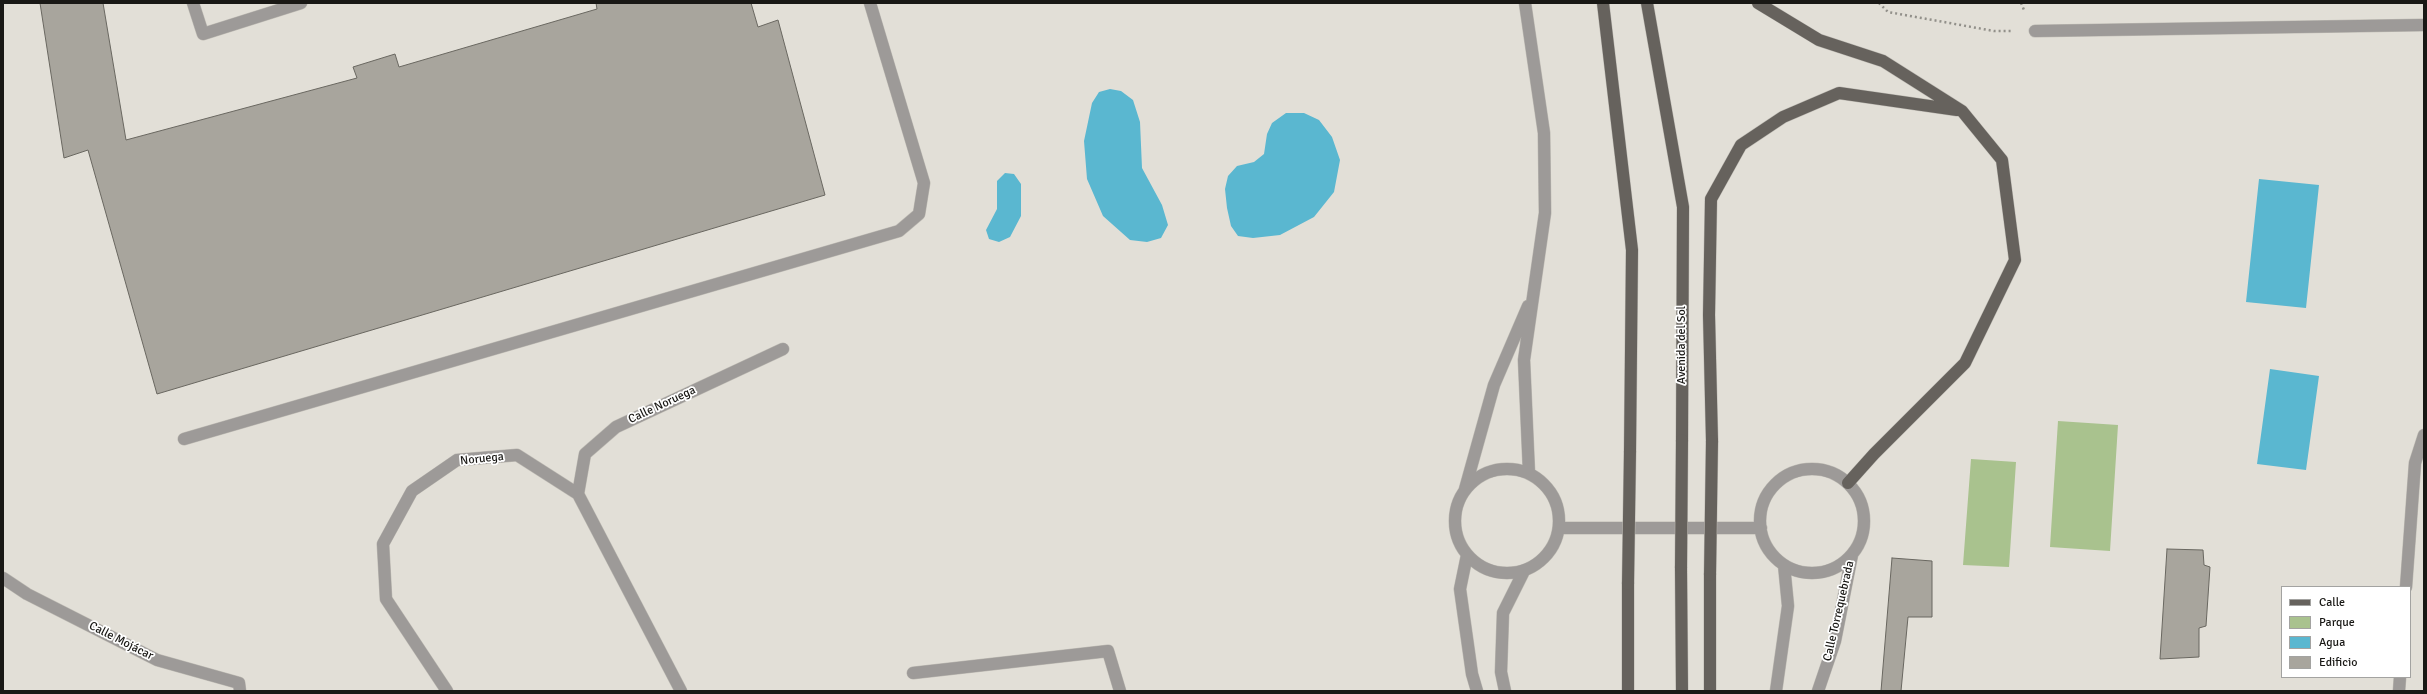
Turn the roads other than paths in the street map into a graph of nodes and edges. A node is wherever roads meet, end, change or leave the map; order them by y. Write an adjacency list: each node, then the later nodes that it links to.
1 (193, 3): 2 (street)
2 (301, 3)
3 (870, 3): 14 (street)
4 (1525, 3): 11 (street)
5 (1603, 3): 35 (main road, bridge)
6 (1646, 3): 36 (main road, Avenida del Sol, bridge)
7 (1758, 3): 10 (main road)
8 (2424, 25): 9 (street)
9 (2035, 31)
10 (1962, 111): 16 (main road); 37 (main road, bridge)
11 (1535, 289): 15 (street); 17 (street)
12 (783, 349): 18 (street, Calle Noruega)
13 (2424, 435): 26 (street)
14 (184, 439)
15 (1529, 473): 17 (street); 19 (street)
16 (1848, 483): 20 (street); 22 (street)
17 (1465, 490): 21 (street)
18 (578, 494): 30 (street, Noruega); 31 (street)
19 (1560, 528): 20 (street); 24 (street)
20 (1761, 528): 23 (street)
21 (1467, 555): 24 (street); 33 (street)
22 (1852, 555): 23 (street); 39 (street, Calle Torrequebrada)
23 (1784, 564): 38 (street)
24 (1524, 571): 34 (street)
25 (3, 578): 29 (street, Calle Mojácar)
26 (2406, 586)
27 (913, 673): 32 (street)
28 (2400, 678): 40 (street)
29 (240, 691)
30 (447, 691)
31 (681, 691)
32 (1120, 691)
33 (1477, 691)
34 (1505, 691)
35 (1628, 691)
36 (1682, 691)
37 (1710, 691)
38 (1776, 691)
39 (1818, 691)
40 (2398, 691)

